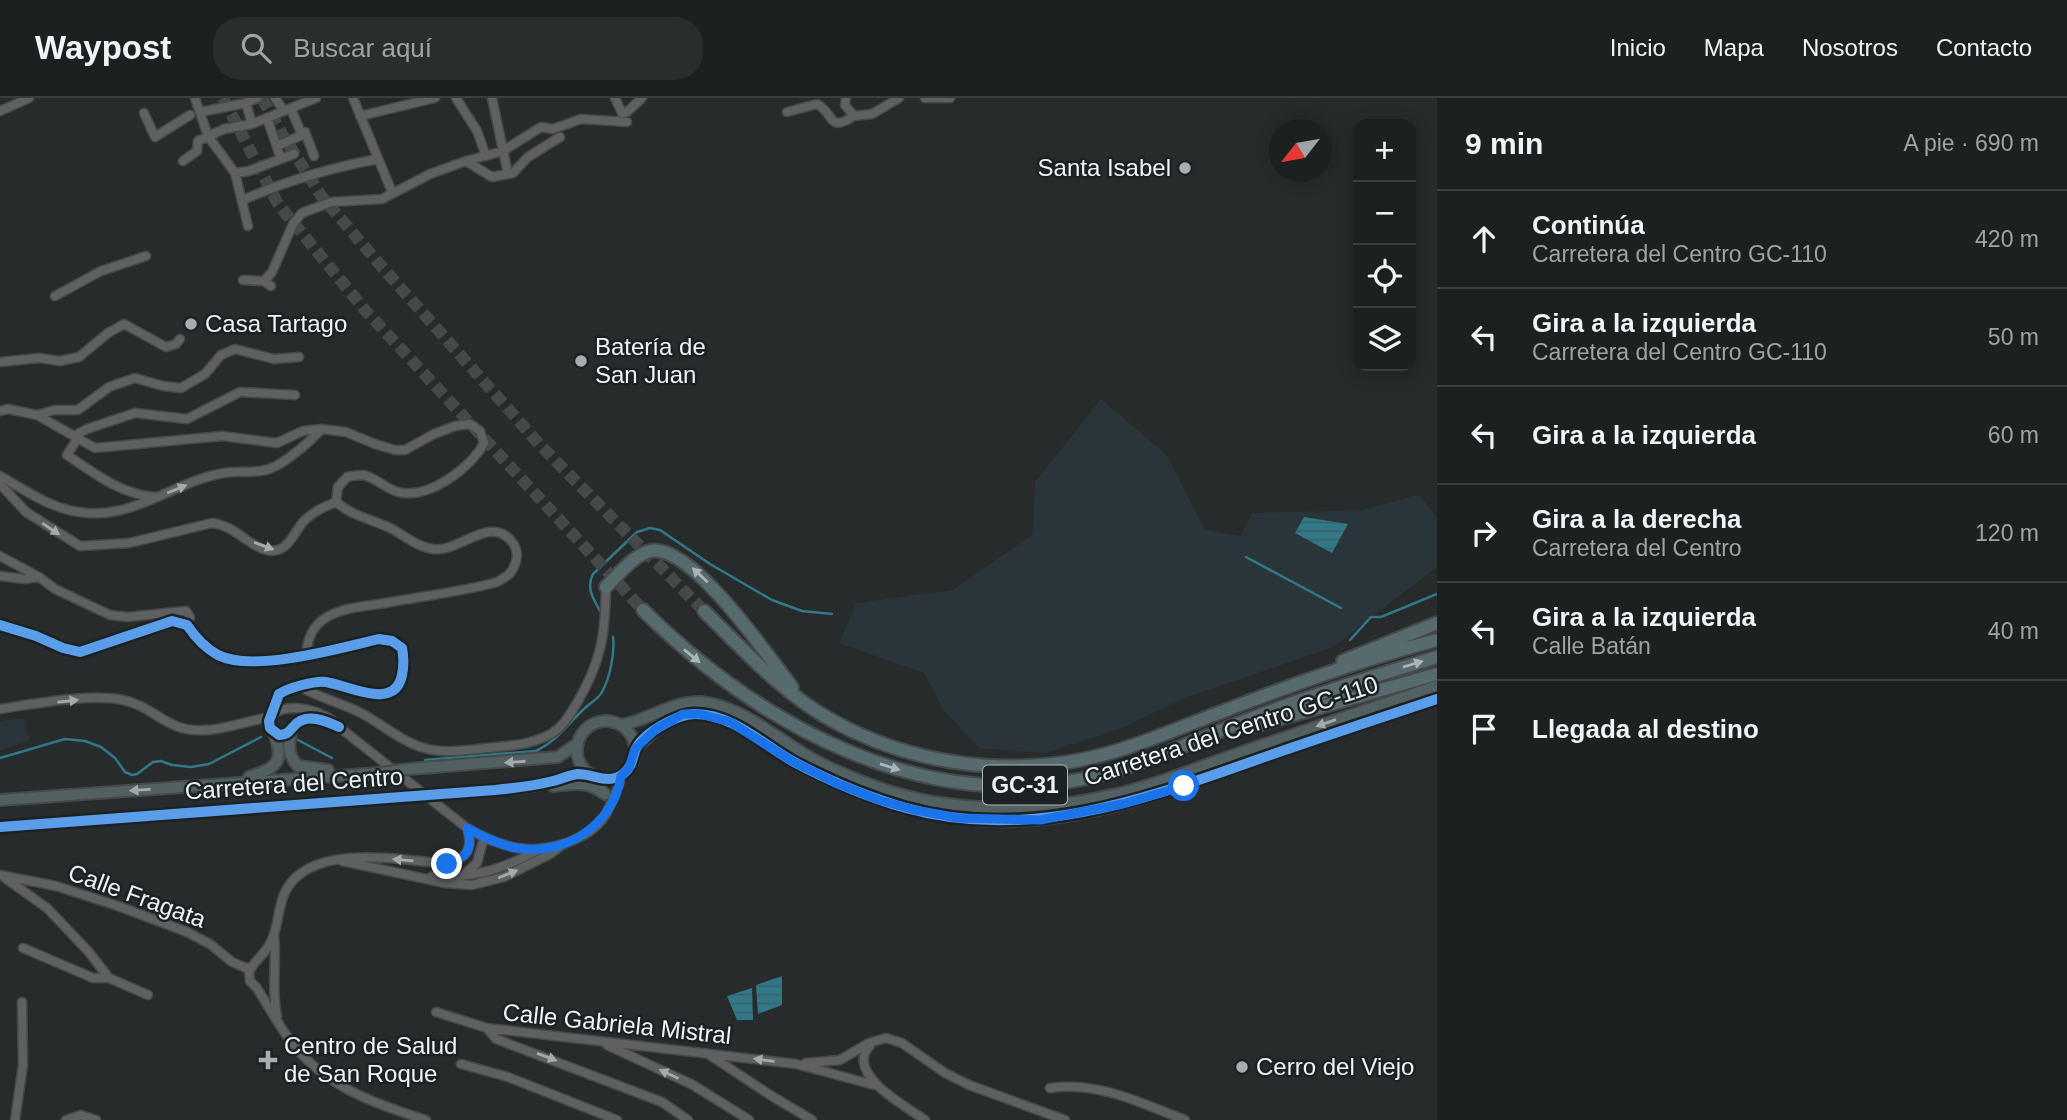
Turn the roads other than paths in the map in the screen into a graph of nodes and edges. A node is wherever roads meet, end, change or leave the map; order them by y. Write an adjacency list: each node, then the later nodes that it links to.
1 (29, 98): 18 (street)
2 (195, 98): 19 (street)
3 (257, 98): 16 (street)
4 (316, 98): 17 (street)
5 (353, 98): 23 (street)
6 (435, 98): 23 (street)
7 (456, 98): 35 (street)
8 (492, 98): 32 (street)
9 (615, 98): 10 (street)
10 (642, 98)
11 (846, 98): 24 (street)
12 (899, 98): 24 (street)
13 (925, 98): 14 (street)
14 (950, 98)
15 (277, 99): 17 (street)
16 (246, 103): 19 (street); 27 (street)
17 (288, 110): 25 (street); 28 (street)
18 (0, 111)
19 (200, 112): 29 (street)
20 (787, 112): 24 (street)
21 (144, 113): 22 (street)
22 (190, 115)
23 (360, 116): 37 (street)
24 (854, 116)
25 (267, 118): 27 (street); 31 (street)
26 (627, 122): 32 (street)
27 (252, 124): 29 (street)
28 (302, 135): 31 (street); 34 (street)
29 (208, 136): 38 (street); 40 (street)
30 (560, 138): 41 (street)
31 (277, 146): 36 (street)
32 (503, 151): 35 (street); 41 (street)
33 (294, 154): 36 (street)
34 (314, 156)
35 (486, 156): 39 (street)
36 (281, 159): 40 (street)
37 (378, 159): 42 (street); 43 (street)
38 (183, 161)
39 (466, 161): 41 (street); 42 (street)
40 (235, 173): 43 (street)
41 (508, 174)
42 (392, 192): 46 (street)
43 (243, 200): 44 (street)
44 (248, 226)
45 (146, 256): 47 (street)
46 (243, 280)
47 (55, 296)
48 (180, 339): 50 (street)
49 (299, 357): 53 (street)
50 (0, 362)
51 (295, 395): 55 (street)
52 (0, 411): 53 (street)
53 (37, 415): 55 (street)
54 (321, 429): 55 (street); 58 (street, one-way to 54); 59 (street)
55 (75, 438): 58 (street)
56 (0, 476): 58 (street)
57 (0, 484): 59 (street, one-way to 59)
58 (156, 496)
59 (337, 502): 70 (street)
60 (0, 556): 62 (street)
61 (0, 576): 62 (street)
62 (39, 577): 68 (street)
63 (606, 587): 75 (street); 78 (highway, one-way to 63)
64 (643, 610): 89 (highway, GC-31, one-way to 89)
65 (704, 611): 78 (highway, GC-31)
66 (1437, 623): 73 (highway)
67 (0, 625): 68 (street)
68 (187, 625): 70 (street)
69 (1437, 640): 73 (highway, GC-31)
70 (307, 656): 75 (street)
71 (1437, 657): 89 (highway, GC-31, one-way to 71)
72 (1437, 674): 89 (highway)
73 (1315, 676): 78 (highway, GC-31)
74 (1437, 685): 83 (main road, Carretera del Centro GC-110, one-way to 83)
75 (300, 687): 76 (street)
76 (287, 690): 80 (street); 81 (street)
77 (1437, 699): 88 (main road, Carretera del Centro GC-110)
78 (805, 703)
79 (0, 709): 82 (street, one-way to 82)
80 (284, 710): 81 (street); 84 (street, Carretera del Centro); 85 (street)
81 (271, 715): 82 (street); 86 (street)
82 (248, 720): 86 (street)
83 (620, 725): 87 (main road); 88 (main road)
84 (339, 727): 85 (street, Carretera del Centro); 99 (street, Carretera del Centro)
85 (292, 729): 86 (street); 90 (main road)
86 (272, 730): 93 (main road)
87 (578, 743): 90 (main road, Carretera del Centro, one-way to 90, bridge); 91 (main road)
88 (635, 749): 92 (main road)
89 (1176, 750)
90 (355, 773): 93 (main road, Carretera del Centro)
91 (594, 776): 92 (main road); 94 (main road, Carretera del Centro); 95 (street)
92 (621, 776): 97 (street)
93 (233, 783): 96 (main road, Carretera del Centro, one-way to 96)
94 (536, 785): 95 (main road); 98 (main road, Carretera del Centro, bridge)
95 (605, 794): 97 (street)
96 (0, 800)
97 (606, 815): 101 (street, Carretera del Centro)
98 (0, 827)
99 (467, 828): 100 (street, Carretera del Centro); 103 (street, one-way to 103)
100 (484, 838): 102 (street, Carretera del Centro); 106 (street)
101 (565, 844): 102 (street, Carretera del Centro); 107 (street, one-way to 101)
102 (542, 848): 106 (street)
103 (339, 860): 104 (street); 108 (street)
104 (412, 875): 106 (street); 107 (street)
105 (1, 876): 110 (street, Calle Fragata); 112 (street)
106 (462, 877): 107 (street)
107 (445, 883)
108 (274, 935): 110 (street); 111 (street)
109 (23, 948): 112 (street)
110 (255, 964): 111 (street); 113 (street)
111 (276, 975): 113 (street); 117 (street)
112 (109, 978): 114 (street)
113 (257, 988): 117 (street)
114 (148, 995)
115 (22, 1002): 127 (street)
116 (436, 1012): 118 (street, Calle Gabriela Mistral)
117 (279, 1024): 129 (street)
118 (487, 1028): 119 (street, Calle Gabriela Mistral); 131 (street, one-way to 131)
119 (602, 1042): 121 (street, Calle Gabriela Mistral); 132 (street, one-way to 119)
120 (872, 1042): 123 (street, Calle Gabriela Mistral); 124 (street); 135 (street)
121 (705, 1052): 123 (street, Calle Gabriela Mistral, one-way to 121); 133 (street)
122 (461, 1064): 130 (street)
123 (796, 1064): 124 (street, Calle Gabriela Mistral)
124 (877, 1086): 134 (street)
125 (1050, 1088): 136 (street)
126 (92, 1119): 128 (street)
127 (15, 1120)
128 (66, 1120)
129 (426, 1120)
130 (617, 1120)
131 (688, 1120)
132 (750, 1120)
133 (813, 1120)
134 (925, 1120)
135 (1065, 1120)
136 (1185, 1120)

